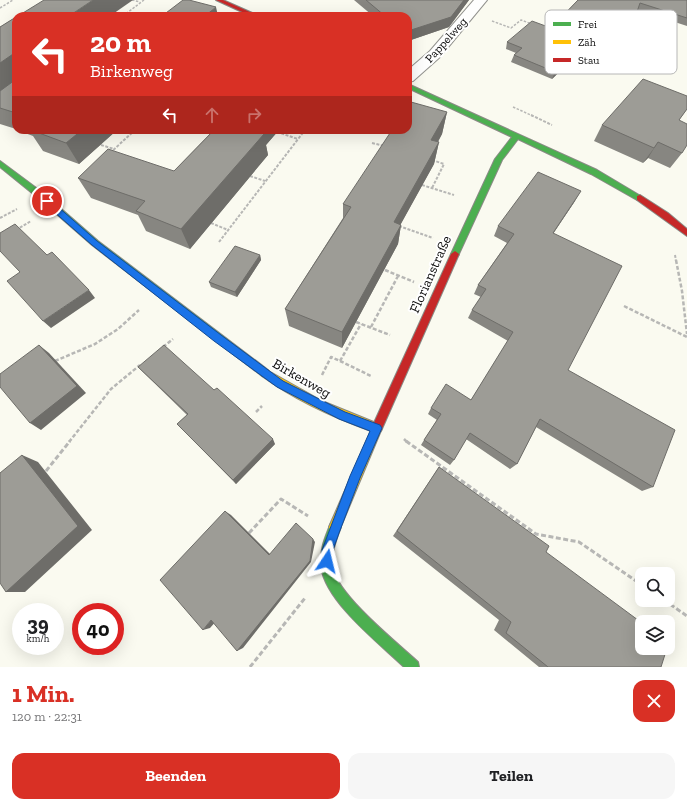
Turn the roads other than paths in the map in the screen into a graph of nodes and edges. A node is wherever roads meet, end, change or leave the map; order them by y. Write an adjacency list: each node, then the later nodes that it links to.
1 (220, 0): 3 (street)
2 (481, 0): 4 (street, Pappelweg)
3 (247, 12)
4 (412, 74)
5 (412, 88): 6 (street)
6 (516, 137): 8 (street); 9 (street, Florianstraße)
7 (0, 164): 9 (street, Birkenweg)
8 (687, 233)
9 (378, 425): 10 (street)
10 (413, 667)

